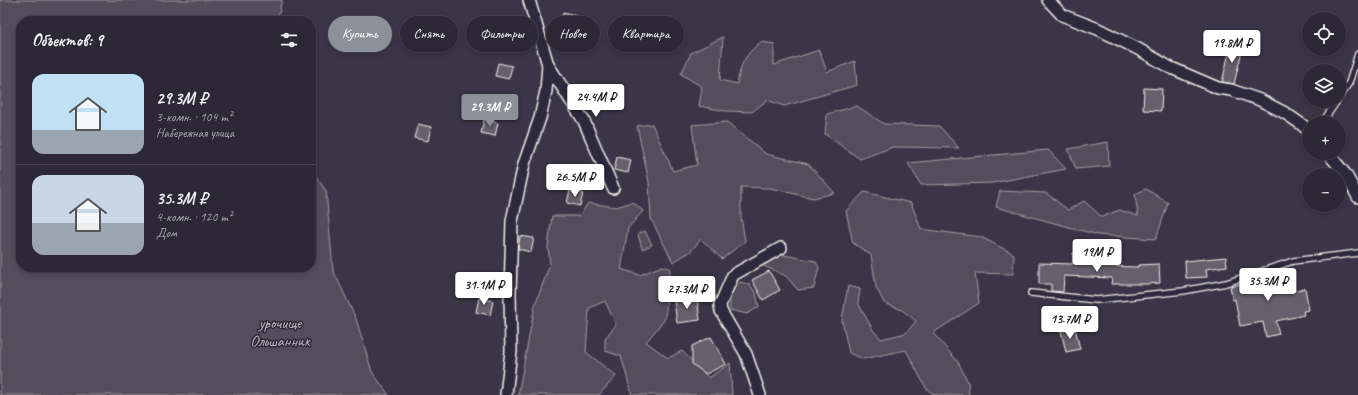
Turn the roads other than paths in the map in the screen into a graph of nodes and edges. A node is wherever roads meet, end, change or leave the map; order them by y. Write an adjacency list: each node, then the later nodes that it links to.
1 (529, 0): 4 (street)
2 (1048, 0): 6 (street)
3 (1358, 54): 5 (lane)
4 (548, 65): 8 (street); 13 (street)
5 (1346, 87)
6 (1302, 125)
7 (1334, 160): 9 (street)
8 (613, 188)
9 (1358, 197)
10 (781, 248): 14 (street)
11 (1358, 253): 12 (lane)
12 (1031, 293)
13 (506, 395)
14 (760, 395)

